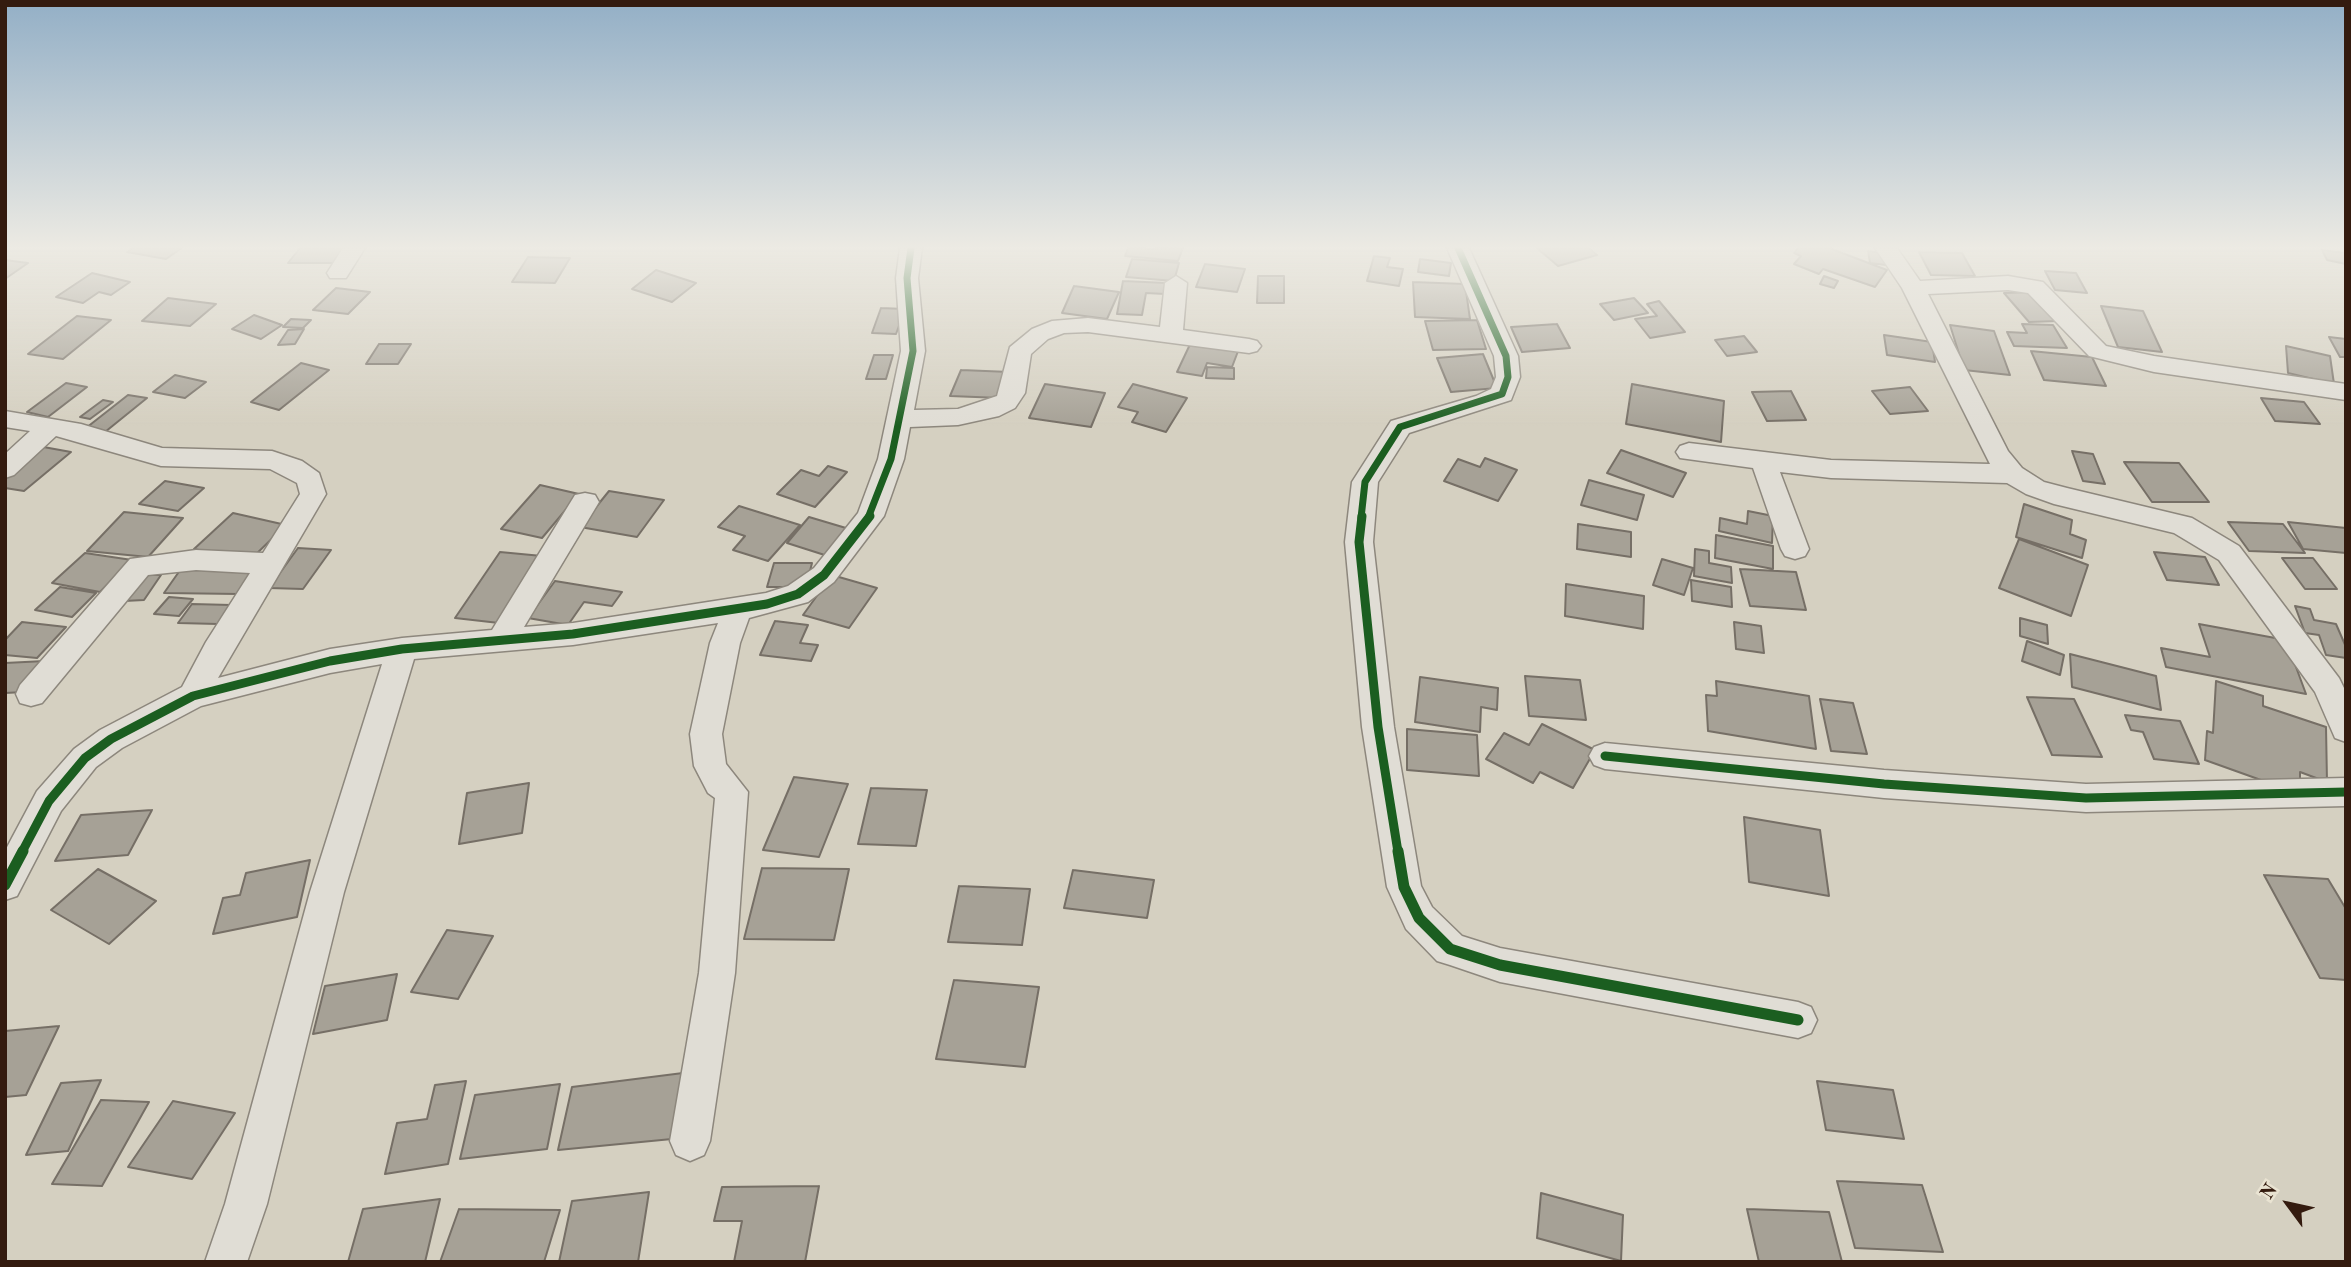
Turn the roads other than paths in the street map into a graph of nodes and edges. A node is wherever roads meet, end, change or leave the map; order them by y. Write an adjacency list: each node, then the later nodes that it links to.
1 (909, 307): 10 (street)
2 (1174, 307): 6 (street)
3 (1484, 307): 28 (street)
4 (1923, 307): 15 (street)
5 (2055, 307): 8 (street)
6 (1171, 336): 7 (street); 10 (street)
7 (1249, 346)
8 (2346, 392)
9 (5, 419): 11 (street)
10 (900, 419): 19 (street)
11 (51, 426): 14 (street); 18 (street)
12 (1689, 452): 13 (street)
13 (1763, 460): 15 (street); 17 (street)
14 (5, 468)
15 (2013, 474): 24 (street)
16 (585, 502): 20 (street)
17 (1795, 549)
18 (272, 564): 22 (street); 23 (street)
19 (738, 608): 20 (street); 29 (street)
20 (500, 642): 21 (street)
21 (402, 649): 23 (street); 30 (street)
22 (31, 694)
23 (193, 696): 27 (street)
24 (2346, 729)
25 (1605, 756): 26 (street)
26 (2346, 792)
27 (5, 885)
28 (1798, 1020)
29 (690, 1141)
30 (226, 1262)

